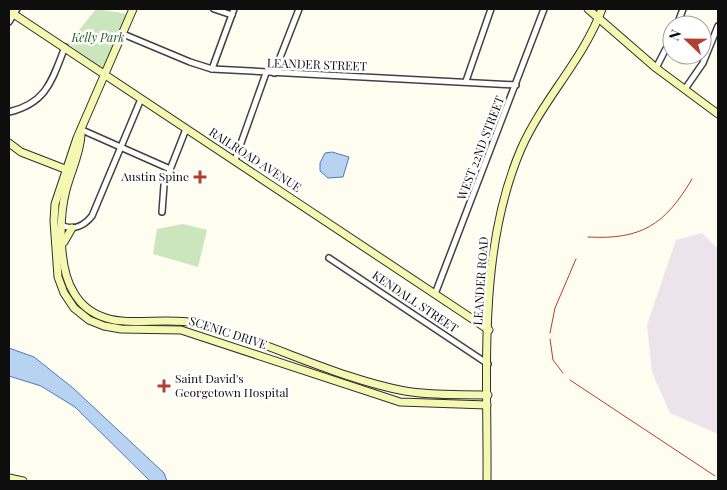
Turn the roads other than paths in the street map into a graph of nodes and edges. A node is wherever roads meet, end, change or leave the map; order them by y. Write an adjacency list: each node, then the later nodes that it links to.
1 (133, 9): 14 (street)
2 (214, 9): 10 (street)
3 (234, 9): 10 (street)
4 (299, 9): 20 (street)
5 (491, 9): 22 (street)
6 (544, 9): 23 (street, WEST 22ND STREET)
7 (588, 9): 11 (street)
8 (602, 9): 11 (street, LEANDER ROAD)
9 (13, 11): 12 (street); 15 (street, RAILROAD AVENUE)
10 (232, 16): 18 (street)
11 (598, 18): 17 (street); 44 (street, LEANDER ROAD)
12 (9, 22)
13 (718, 26): 24 (street)
14 (123, 34): 18 (street, LEANDER STREET); 21 (street)
15 (65, 47): 21 (street, RAILROAD AVENUE); 26 (street)
16 (662, 56): 17 (street)
17 (656, 68): 24 (street)
18 (212, 69): 19 (street, LEANDER STREET)
19 (266, 73): 20 (street, LEANDER STREET); 32 (street)
20 (274, 73): 22 (street, LEANDER STREET)
21 (105, 75): 25 (street, RAILROAD AVENUE); 29 (street)
22 (466, 81): 23 (street, LEANDER STREET)
23 (516, 84): 40 (street, WEST 22ND STREET)
24 (685, 89): 27 (street)
25 (141, 99): 28 (street, RAILROAD AVENUE); 31 (street)
26 (9, 112)
27 (718, 114)
28 (186, 128): 32 (street, RAILROAD AVENUE); 33 (street)
29 (82, 130): 31 (street); 34 (street)
30 (9, 143): 34 (street)
31 (120, 148): 33 (street); 37 (street)
32 (234, 160): 40 (street, RAILROAD AVENUE)
33 (170, 168): 35 (street)
34 (69, 170): 36 (street, SCENIC DRIVE); 43 (street, SCENIC DRIVE)
35 (162, 212)
36 (62, 225): 37 (street); 38 (street, SCENIC DRIVE)
37 (72, 228): 38 (street)
38 (63, 247): 41 (street, SCENIC DRIVE)
39 (329, 258): 49 (street, KENDALL STREET)
40 (435, 294): 44 (street, RAILROAD AVENUE)
41 (173, 320): 42 (street, SCENIC DRIVE); 43 (street)
42 (206, 326): 45 (street); 46 (street, SCENIC DRIVE)
43 (171, 329): 45 (street, SCENIC DRIVE)
44 (489, 330): 49 (street, LEANDER ROAD)
45 (202, 336): 47 (street, SCENIC DRIVE)
46 (248, 341): 47 (street); 48 (street, SCENIC DRIVE)
47 (245, 350): 50 (street, SCENIC DRIVE)
48 (294, 356): 50 (street); 51 (street, SCENIC DRIVE)
49 (488, 365): 54 (street, LEANDER ROAD)
50 (291, 366): 52 (street, SCENIC DRIVE)
51 (359, 378): 52 (street); 53 (street, SCENIC DRIVE)
52 (356, 388): 55 (street, SCENIC DRIVE)
53 (403, 391): 54 (street, SCENIC DRIVE); 55 (street)
54 (488, 395): 56 (street, LEANDER ROAD)
55 (400, 402): 56 (street, SCENIC DRIVE)
56 (487, 405): 59 (street, LEANDER ROAD)
57 (9, 478): 58 (street)
58 (23, 481)
59 (487, 481)

